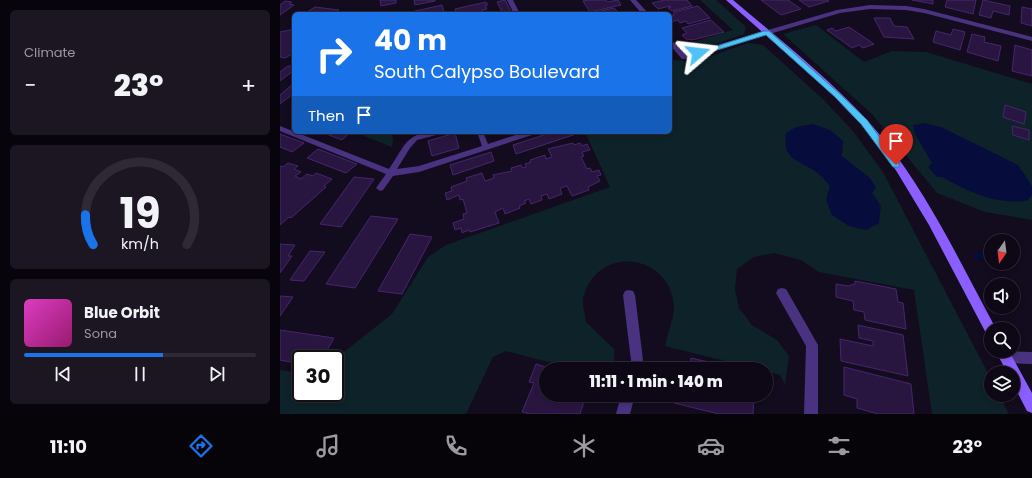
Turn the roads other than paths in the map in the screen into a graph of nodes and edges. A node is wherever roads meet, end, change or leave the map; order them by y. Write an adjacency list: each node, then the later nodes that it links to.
1 (510, 0): 4 (lane)
2 (633, 0): 5 (street)
3 (729, 0): 6 (street)
4 (516, 12)
5 (644, 12)
6 (767, 33): 7 (street); 8 (street); 20 (street)
7 (1032, 39)
8 (672, 43)
9 (280, 128): 10 (lane)
10 (292, 133)
11 (295, 134): 16 (lane)
12 (430, 134): 16 (lane)
13 (481, 134): 15 (lane)
14 (527, 134): 15 (lane)
15 (486, 147): 16 (lane)
16 (391, 173): 17 (lane)
17 (380, 188)
18 (782, 293): 28 (street)
19 (629, 295): 24 (street)
20 (986, 322)
21 (1020, 356): 23 (street)
22 (1006, 358): 26 (street)
23 (1032, 358)
24 (637, 362)
25 (626, 402): 27 (street)
26 (1032, 406)
27 (623, 414)
28 (811, 414)

